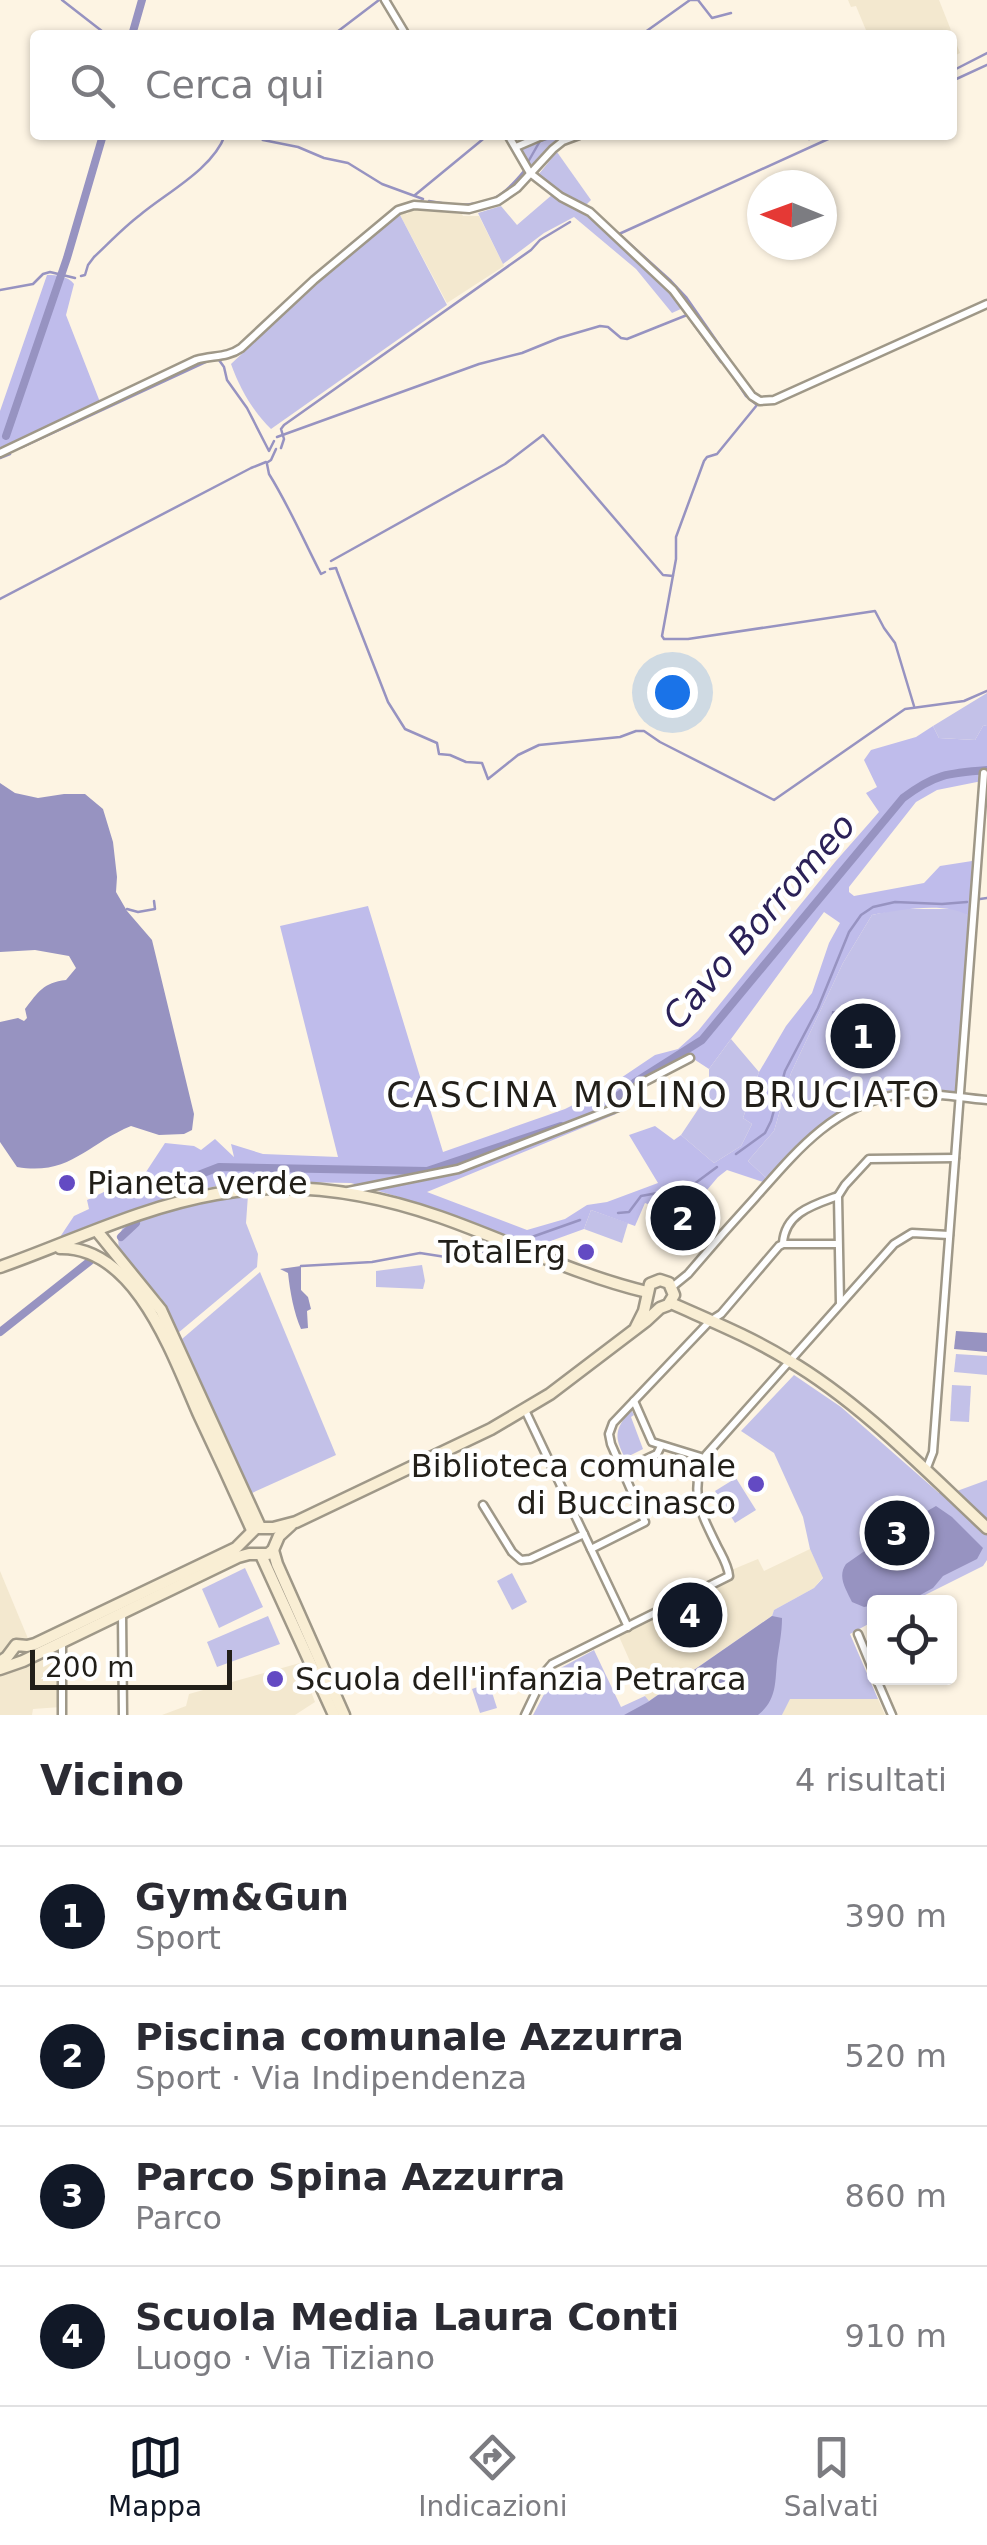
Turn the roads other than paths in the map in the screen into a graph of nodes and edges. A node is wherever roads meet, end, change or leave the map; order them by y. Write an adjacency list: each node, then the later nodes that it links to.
1 (386, 0): 2 (street)
2 (403, 30)
3 (511, 140): 6 (street)
4 (533, 140): 6 (street)
5 (566, 140): 7 (street)
6 (516, 148): 7 (street)
7 (530, 173): 8 (street); 9 (street)
8 (987, 304)
9 (0, 453)
10 (984, 773): 12 (street)
11 (987, 868): 12 (street)
12 (977, 869): 14 (street)
13 (690, 1058): 17 (street)
14 (959, 1098): 15 (street); 16 (street); 28 (street)
15 (987, 1100)
16 (955, 1158): 18 (street); 21 (street)
17 (347, 1192): 19 (street); 29 (street)
18 (838, 1196): 22 (street); 23 (street)
19 (117, 1223): 20 (street); 25 (street)
20 (93, 1232): 24 (street); 25 (street); 26 (street)
21 (949, 1235): 30 (street); 40 (street)
22 (783, 1244): 23 (street); 32 (street)
23 (838, 1244): 30 (street)
24 (54, 1248): 26 (street); 27 (street)
25 (117, 1256): 44 (street)
26 (101, 1258): 44 (street)
27 (0, 1267)
28 (672, 1286): 29 (street); 31 (street)
29 (647, 1295): 31 (street); 33 (street)
30 (840, 1304): 34 (street)
31 (666, 1305): 32 (street); 33 (street)
32 (710, 1321): 34 (street); 35 (street)
33 (636, 1327): 36 (street)
34 (790, 1360): 38 (street); 40 (street)
35 (634, 1401): 37 (street); 39 (street)
36 (525, 1410): 42 (street); 45 (street)
37 (661, 1446): 38 (street); 39 (street)
38 (704, 1458): 49 (street)
39 (623, 1470): 46 (street)
40 (926, 1472): 43 (street)
41 (483, 1505): 45 (street)
42 (296, 1522): 44 (street); 47 (street)
43 (987, 1528)
44 (257, 1531): 47 (street); 47 (street); 52 (street)
45 (584, 1534): 46 (street)
46 (591, 1549): 49 (street)
47 (266, 1550): 48 (street); 60 (street); 61 (street)
48 (122, 1613): 51 (street); 59 (street)
49 (628, 1626): 62 (street)
50 (858, 1634): 54 (street)
51 (62, 1642): 55 (street); 58 (street)
52 (24, 1646): 53 (street); 55 (street)
53 (10, 1651): 55 (street); 56 (street)
54 (867, 1654)
55 (22, 1660): 56 (street)
56 (0, 1665)
57 (880, 1685): 63 (street)
58 (62, 1715)
59 (123, 1715)
60 (334, 1715)
61 (344, 1715)
62 (525, 1715)
63 (892, 1715)

